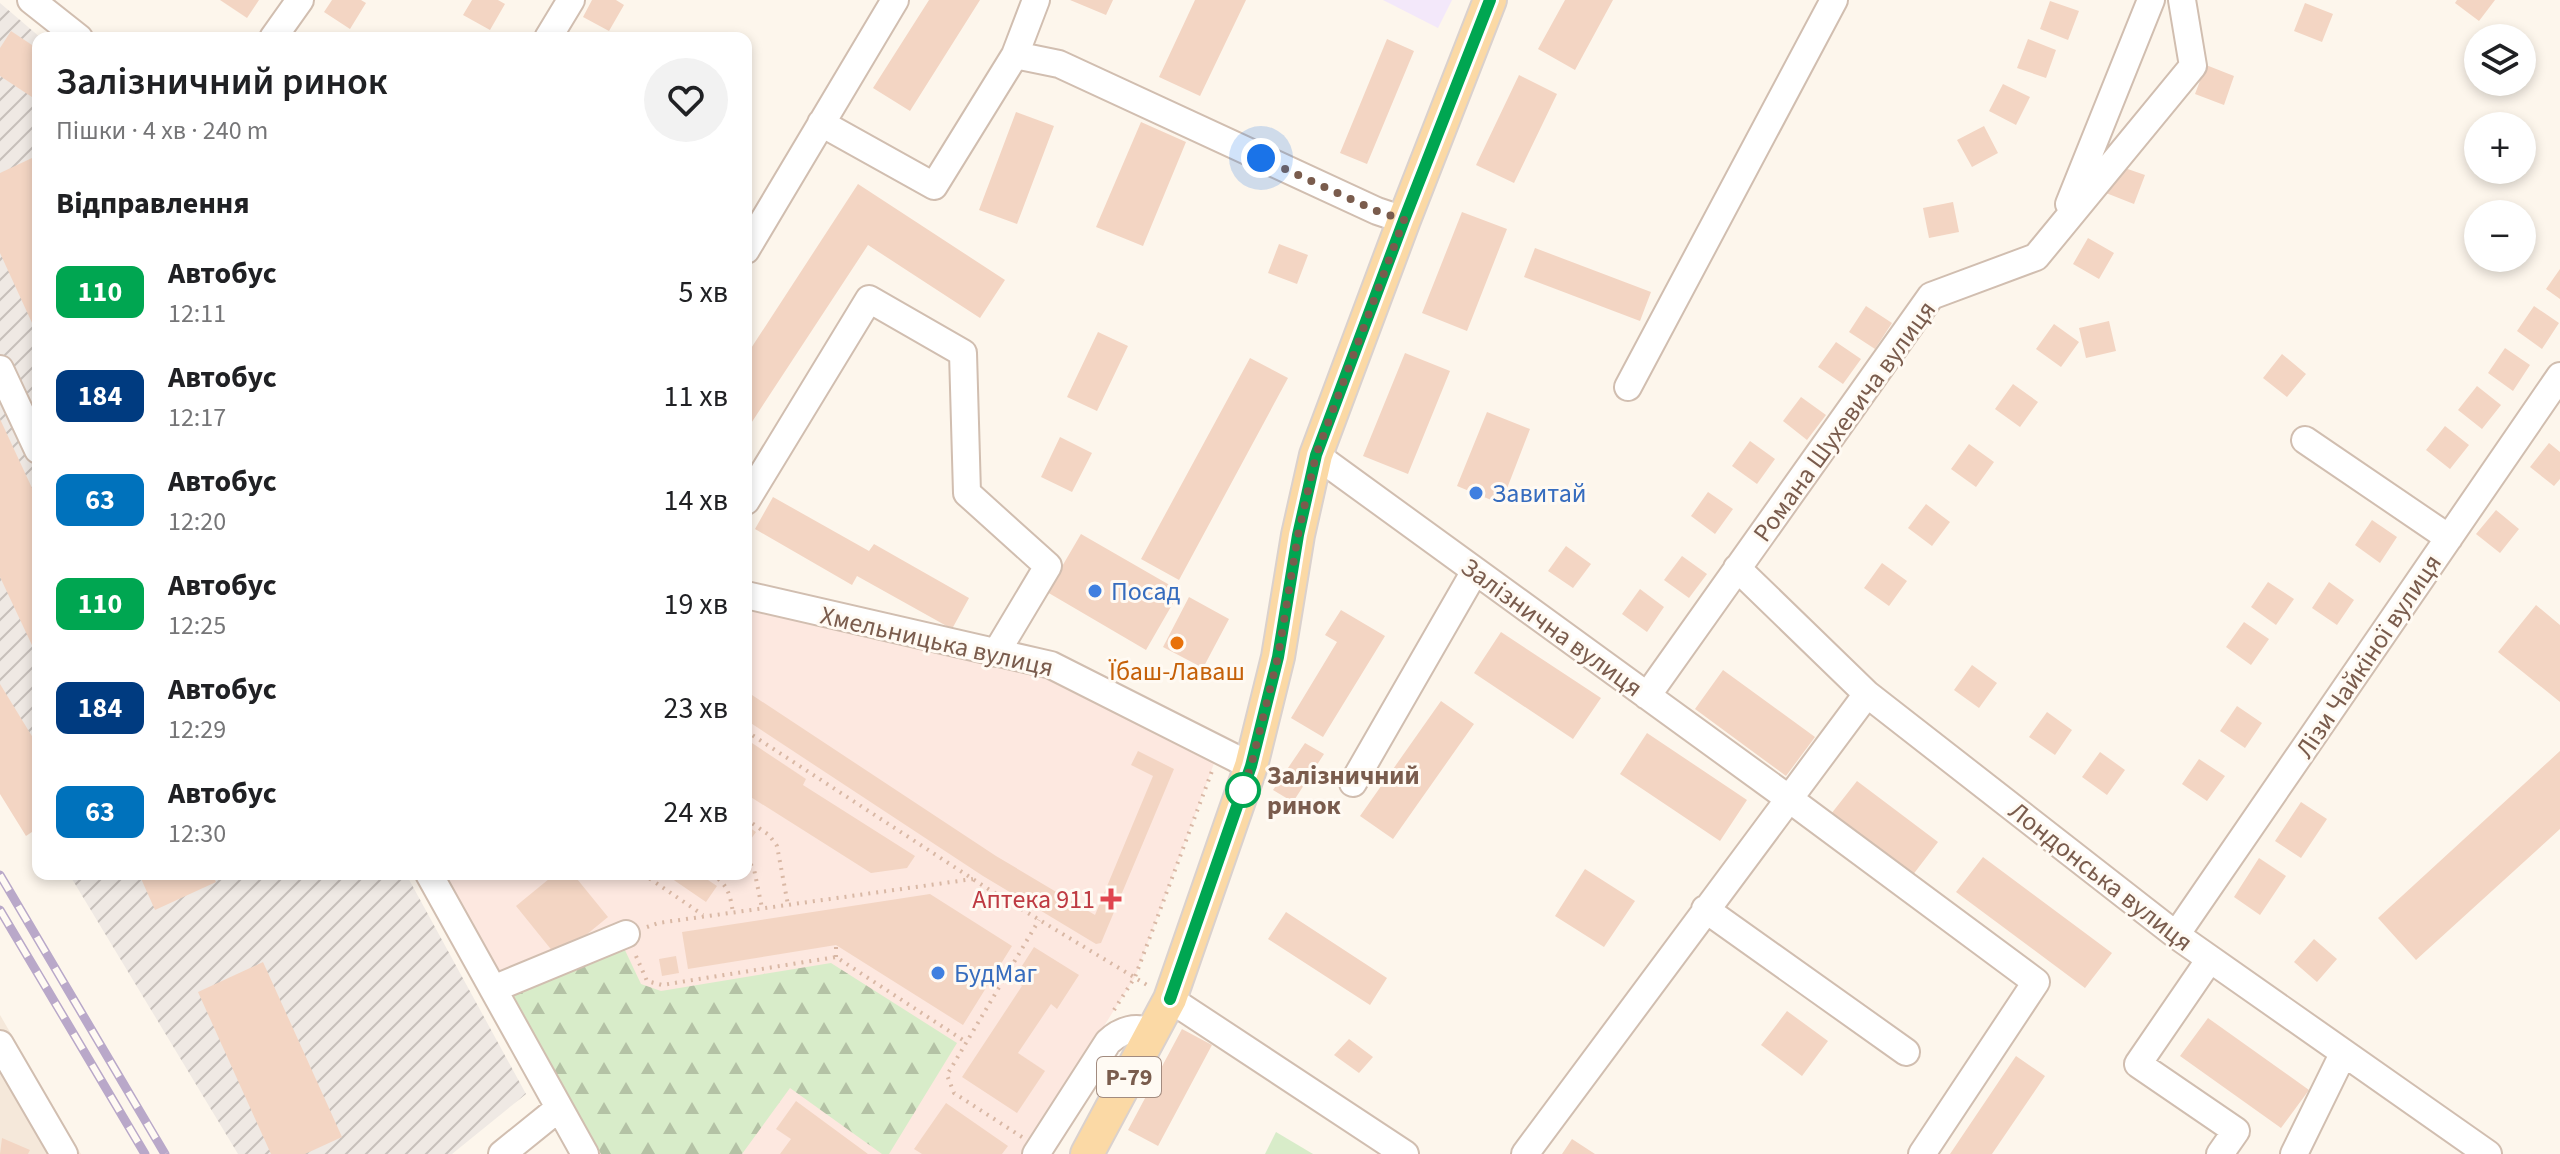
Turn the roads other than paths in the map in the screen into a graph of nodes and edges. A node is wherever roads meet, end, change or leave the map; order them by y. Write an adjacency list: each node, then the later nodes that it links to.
1 (31, 0): 10 (street)
2 (300, 0): 11 (street)
3 (571, 0): 12 (street)
4 (895, 0): 14 (street)
5 (1036, 0): 13 (street)
6 (1490, 0): 15 (main road, Р-79)
7 (1834, 0): 20 (street)
8 (2151, 0): 16 (street)
9 (2182, 0): 16 (street, Романа Шухевича вулиця)
10 (71, 32)
11 (277, 32)
12 (552, 32)
13 (1015, 55): 14 (street); 15 (street)
14 (821, 123): 17 (street)
15 (1404, 220): 23 (main road, Р-79)
16 (2059, 230): 26 (street, Романа Шухевича вулиця)
17 (752, 240)
18 (0, 369): 21 (street)
19 (2560, 376): 25 (street, Лізи Чайкіної вулиця)
20 (1628, 387)
21 (32, 437)
22 (2305, 440): 25 (street)
23 (1316, 455): 27 (street, Залізнична вулиця); 32 (main road, Р-79)
24 (752, 491): 29 (street)
25 (2449, 538): 38 (street, Лізи Чайкіної вулиця)
26 (1737, 568): 30 (street, Лондонська вулиця); 31 (street, Романа Шухевича вулиця)
27 (1475, 571): 31 (street, Залізнична вулиця); 33 (street)
28 (752, 596): 29 (street, Хмельницька вулиця)
29 (996, 653): 32 (street, Хмельницька вулиця)
30 (1867, 694): 34 (street); 38 (street, Лондонська вулиця)
31 (1647, 696): 34 (street, Залізнична вулиця)
32 (1251, 766): 41 (main road, Р-79)
33 (1353, 783)
34 (1788, 798): 36 (street); 54 (street, Залізнична вулиця)
35 (432, 880): 40 (street)
36 (1705, 909): 44 (street); 53 (street)
37 (626, 934): 40 (street)
38 (2176, 935): 39 (street, Лондонська вулиця)
39 (2210, 959): 45 (street, Лондонська вулиця); 55 (street)
40 (493, 989): 46 (street)
41 (1170, 999): 42 (main road, Р-79); 52 (street)
42 (1152, 1033): 47 (street); 51 (main road, Р-79)
43 (0, 1044): 48 (street)
44 (1906, 1052)
45 (2343, 1054): 56 (street); 57 (street, Лондонська вулиця)
46 (559, 1108): 49 (street); 50 (street)
47 (1033, 1148)
48 (58, 1150)
49 (502, 1154)
50 (585, 1154)
51 (1087, 1154)
52 (1405, 1154)
53 (1525, 1154)
54 (1922, 1154)
55 (2220, 1154)
56 (2294, 1154)
57 (2488, 1154)

